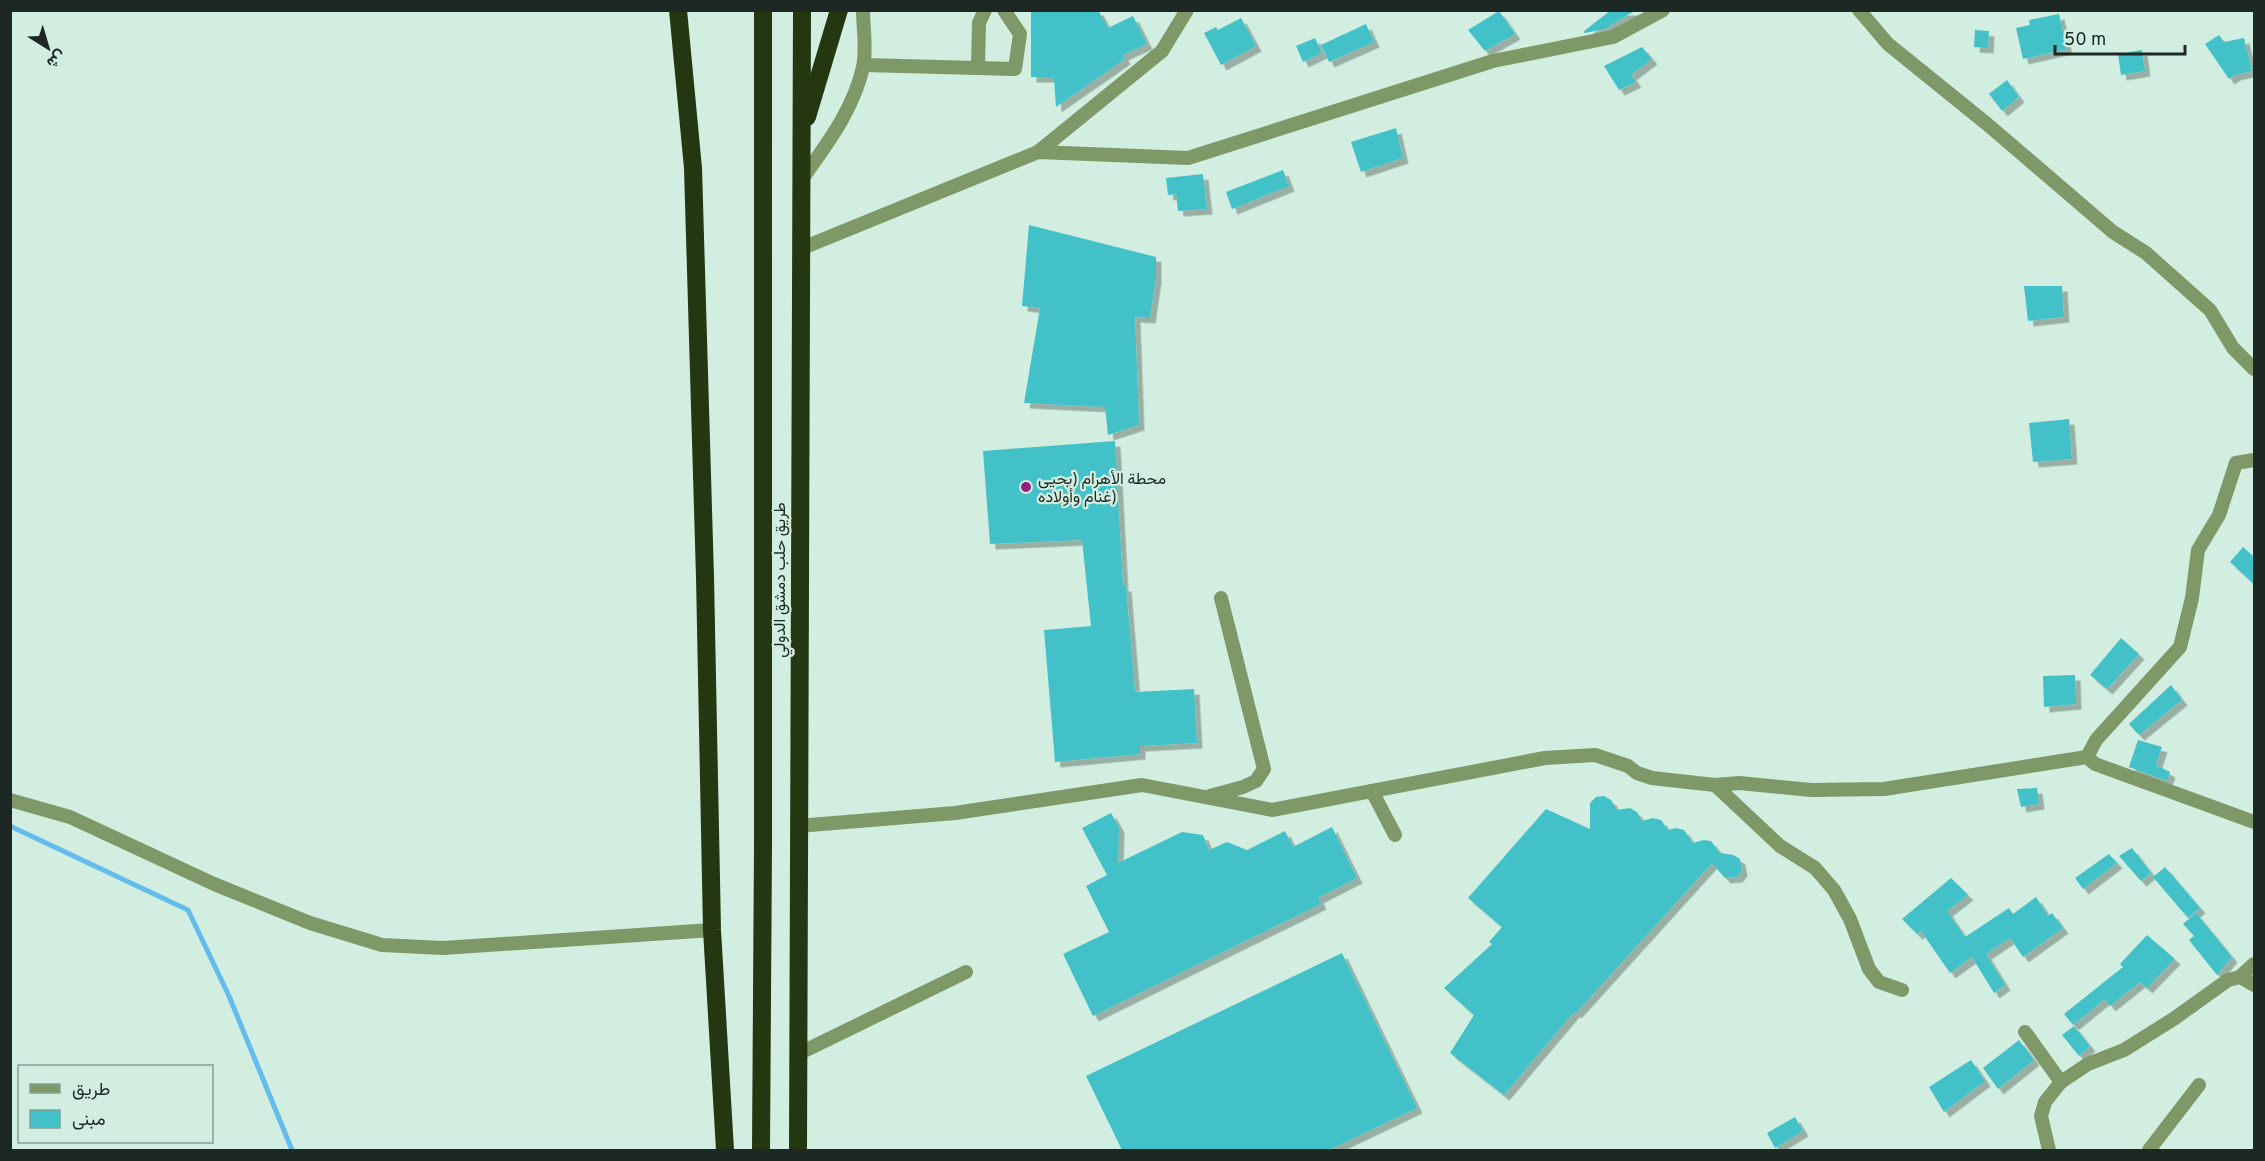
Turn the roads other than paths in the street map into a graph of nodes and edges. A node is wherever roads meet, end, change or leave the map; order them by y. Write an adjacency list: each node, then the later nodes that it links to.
1 (678, 10): 28 (highway)
2 (763, 10): 39 (highway, طريق حلب دمشق الدولي)
3 (802, 10): 13 (highway, طريق حلب دمشق الدولي)
4 (839, 10): 13 (highway)
5 (863, 10): 11 (street)
6 (985, 10): 12 (street)
7 (1004, 10): 12 (street)
8 (1187, 10): 14 (street)
9 (1663, 10): 14 (street)
10 (1859, 10): 17 (street)
11 (864, 65): 12 (street); 15 (street)
12 (978, 68)
13 (801, 139): 15 (highway, طريق حلب دمشق الدولي)
14 (1038, 152): 16 (street)
15 (800, 182): 16 (highway, طريق حلب دمشق الدولي)
16 (800, 249): 26 (highway, طريق حلب دمشق الدولي)
17 (2254, 369)
18 (2254, 460): 20 (street)
19 (1221, 598): 23 (street)
20 (2087, 757): 21 (street); 25 (street)
21 (1715, 785): 22 (street); 33 (street)
22 (1372, 791): 23 (street); 27 (street)
23 (1204, 797): 26 (street)
24 (10, 800): 28 (street)
25 (2254, 822)
26 (798, 826): 35 (highway, طريق حلب دمشق الدولي)
27 (1395, 835)
28 (712, 930): 38 (highway)
29 (2254, 964): 31 (street)
30 (966, 972): 35 (street)
31 (2240, 977): 32 (street); 36 (street)
32 (2254, 985)
33 (1902, 990)
34 (2025, 1032): 36 (street)
35 (798, 1054): 40 (highway, طريق حلب دمشق الدولي)
36 (2061, 1082): 41 (street)
37 (2199, 1085): 42 (street)
38 (725, 1150)
39 (761, 1150)
40 (798, 1150)
41 (2049, 1150)
42 (2149, 1150)

